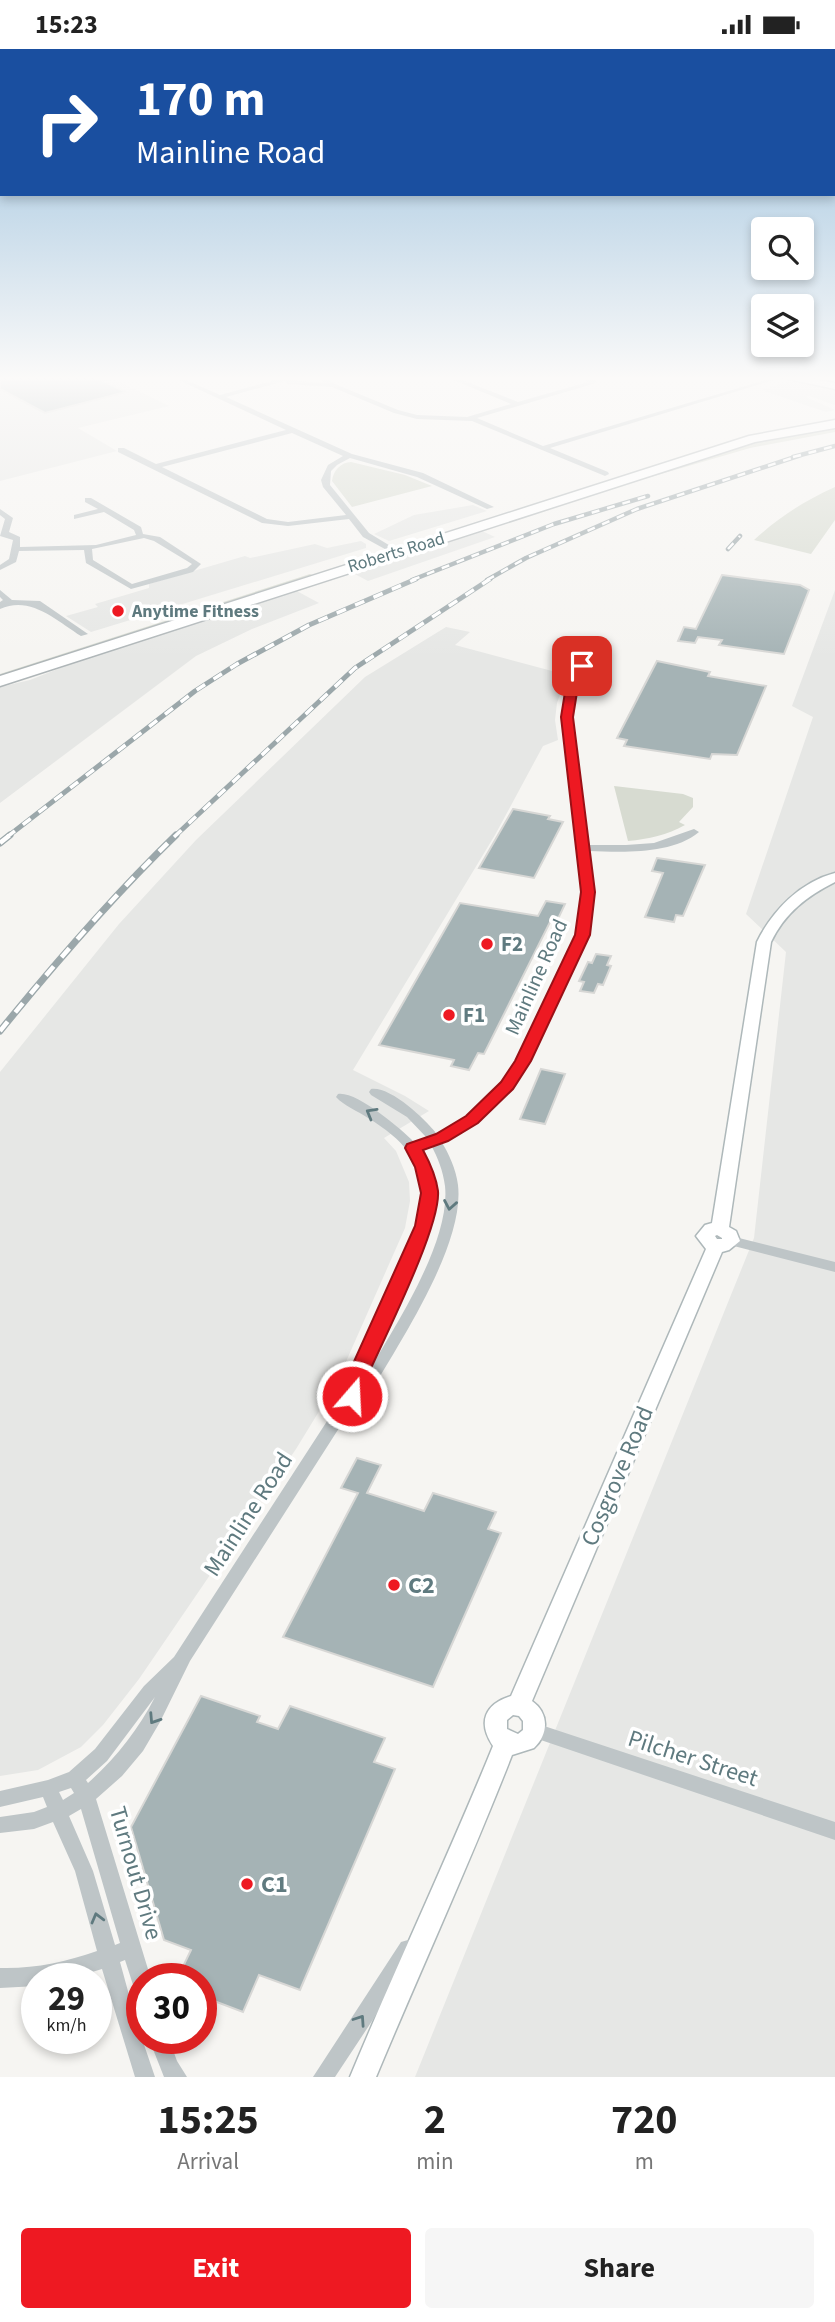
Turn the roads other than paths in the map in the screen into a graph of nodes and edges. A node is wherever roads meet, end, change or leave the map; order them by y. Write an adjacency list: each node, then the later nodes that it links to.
1 (162, 471): 14 (street)
2 (329, 471): 14 (street)
3 (404, 471): 10 (street)
4 (583, 471): 7 (street)
5 (631, 471): 7 (highway)
6 (682, 471): 12 (highway)
7 (602, 481): 10 (highway, Roberts Road); 12 (highway, Roberts Road)
8 (88, 500): 9 (street)
9 (104, 510): 13 (street); 16 (street)
10 (495, 510): 19 (highway, Roberts Road)
11 (0, 511): 15 (street)
12 (515, 515): 19 (highway, Roberts Road)
13 (77, 517)
14 (350, 517): 19 (street)
15 (1, 534): 18 (street)
16 (141, 536): 17 (street); 17 (street)
17 (88, 547): 18 (street)
18 (16, 549): 20 (street)
19 (390, 550): 25 (highway, Roberts Road); 26 (highway, Roberts Road)
20 (0, 568)
21 (0, 593): 22 (street)
22 (4, 604): 23 (street)
23 (84, 634)
24 (582, 666): 28 (street, Mainline Road)
25 (0, 670)
26 (0, 681)
27 (694, 832): 28 (street)
28 (583, 848): 32 (street, Mainline Road)
29 (835, 877): 34 (main road, Cosgrove Road)
30 (375, 1092): 32 (street, Mainline Road)
31 (342, 1097): 33 (street, Mainline Road, one-way to 31)
32 (434, 1141): 33 (street, Mainline Road); 36 (street, Mainline Road, one-way to 36)
33 (413, 1148): 36 (street, Mainline Road)
34 (722, 1238): 35 (street); 38 (main road, Cosgrove Road)
35 (835, 1267)
36 (352, 1396): 37 (street, Mainline Road)
37 (183, 1657): 41 (street, Mainline Road); 43 (street, Mainline Road, one-way to 43)
38 (518, 1707): 39 (main road); 40 (main road)
39 (536, 1731): 40 (main road); 47 (street, Pilcher Street)
40 (506, 1741): 48 (main road)
41 (75, 1778): 42 (street, Mainline Road); 43 (street, Turnout Drive)
42 (48, 1788): 44 (street, Mainline Road); 45 (street)
43 (87, 1798): 45 (street, Mainline Road); 49 (street, Turnout Drive)
44 (0, 1799)
45 (59, 1812): 46 (street, Mainline Road); 50 (street, one-way to 45)
46 (0, 1825)
47 (835, 1831)
48 (430, 1917): 56 (street, one-way to 48); 57 (main road)
49 (131, 1949): 50 (street); 51 (street, Turnout Drive)
50 (107, 1957): 52 (street); 54 (street)
51 (135, 1963)
52 (0, 1978)
53 (164, 2054): 55 (street)
54 (145, 2077)
55 (177, 2077)
56 (323, 2077)
57 (363, 2077)

